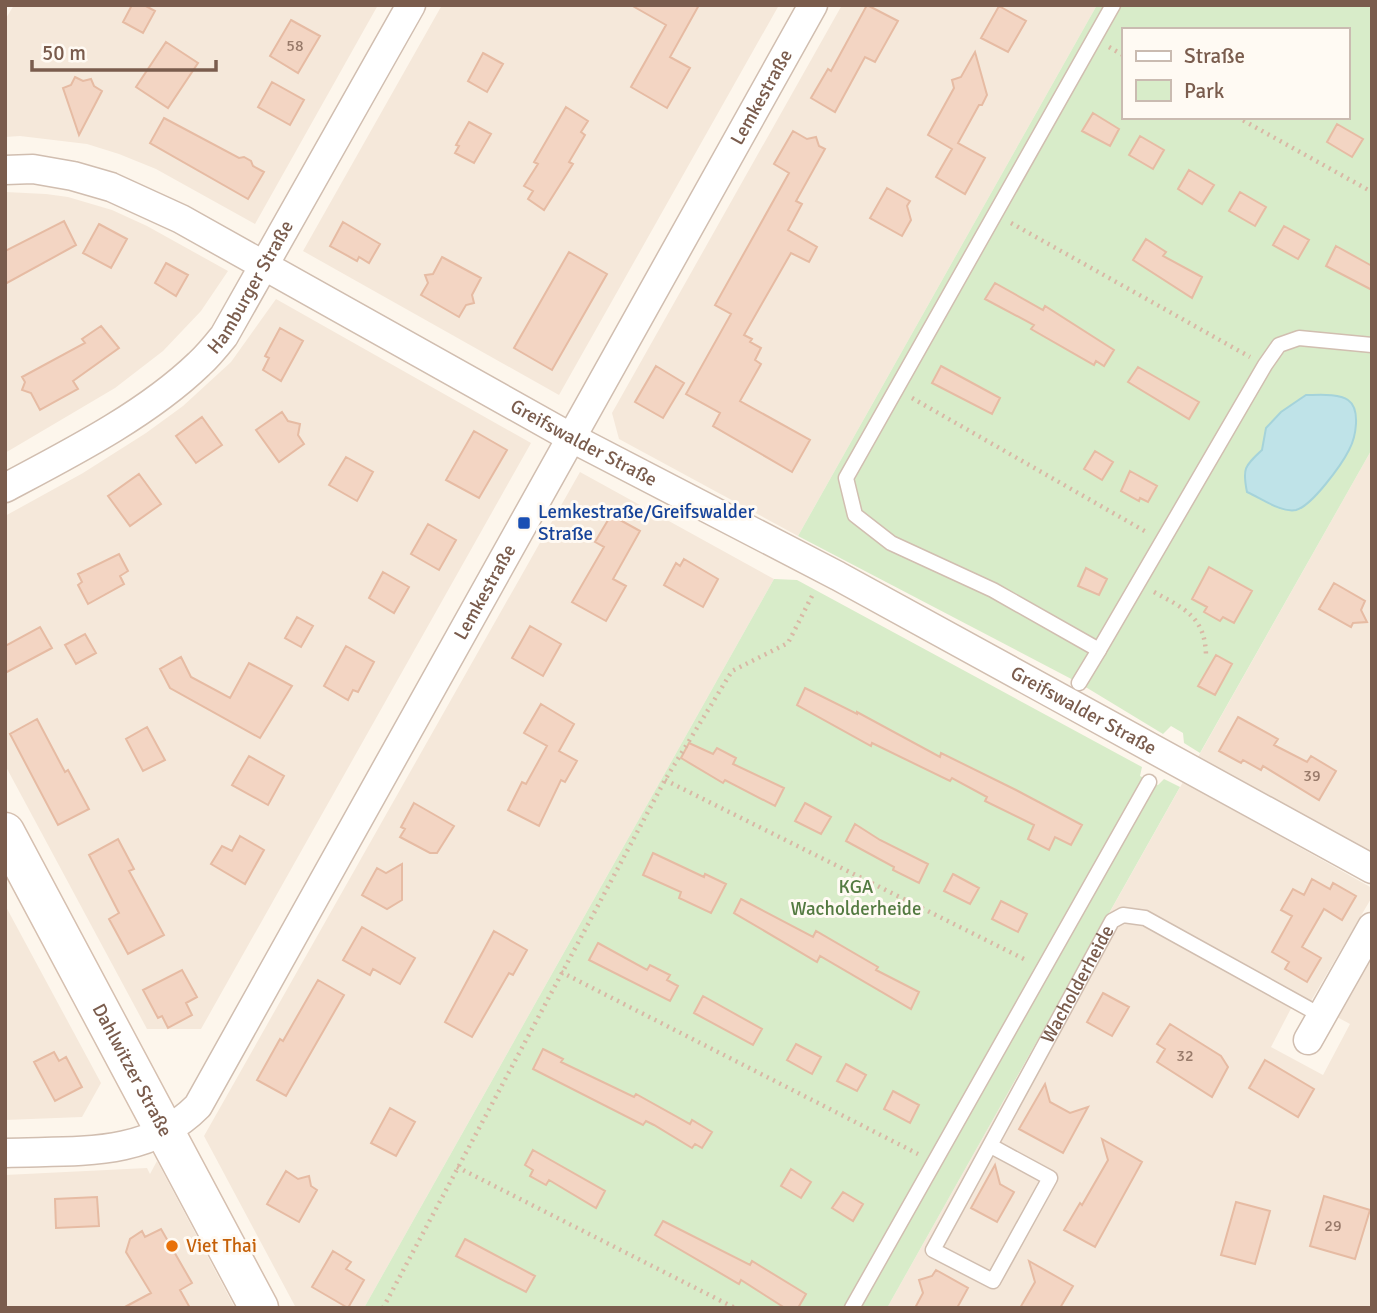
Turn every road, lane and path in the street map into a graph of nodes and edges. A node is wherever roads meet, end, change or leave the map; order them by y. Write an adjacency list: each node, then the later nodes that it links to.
1 (411, 5): 8 (street, Hamburger Straße)
2 (813, 5): 12 (street, Lemkestraße)
3 (1113, 5): 7 (lane)
4 (1241, 119): 6 (path)
5 (5, 170): 8 (street, Greifswalder Straße)
6 (1372, 192)
7 (995, 214): 10 (path); 11 (lane)
8 (264, 266): 12 (street, Greifswalder Straße); 13 (street, Hamburger Straße)
9 (1372, 345): 10 (lane)
10 (1265, 365): 14 (lane)
11 (897, 388): 14 (path); 17 (lane)
12 (570, 437): 23 (street, Greifswalder Straße); 29 (street, Lemkestraße)
13 (5, 488)
14 (1162, 541): 15 (lane)
15 (1138, 583): 17 (lane); 18 (path)
16 (815, 590): 20 (path)
17 (1099, 650): 19 (lane)
18 (1206, 655)
19 (1079, 683)
20 (665, 780): 25 (path); 26 (path)
21 (1149, 782): 25 (lane)
22 (5, 832): 29 (main road, Dahlwitzer Straße)
23 (1372, 869)
24 (1372, 927): 27 (street)
25 (1044, 969): 32 (lane)
26 (561, 972): 32 (path); 33 (path)
27 (1322, 1016): 28 (street); 30 (lane, Wacholderheide)
28 (1308, 1040)
29 (165, 1130): 31 (street, Lemkestraße); 34 (main road, Dahlwitzer Straße)
30 (992, 1146): 30 (lane, Wacholderheide)
31 (5, 1153)
32 (934, 1163): 37 (lane)
33 (457, 1167): 35 (path); 36 (path)
34 (259, 1308)
35 (383, 1308)
36 (735, 1308)
37 (852, 1308)

